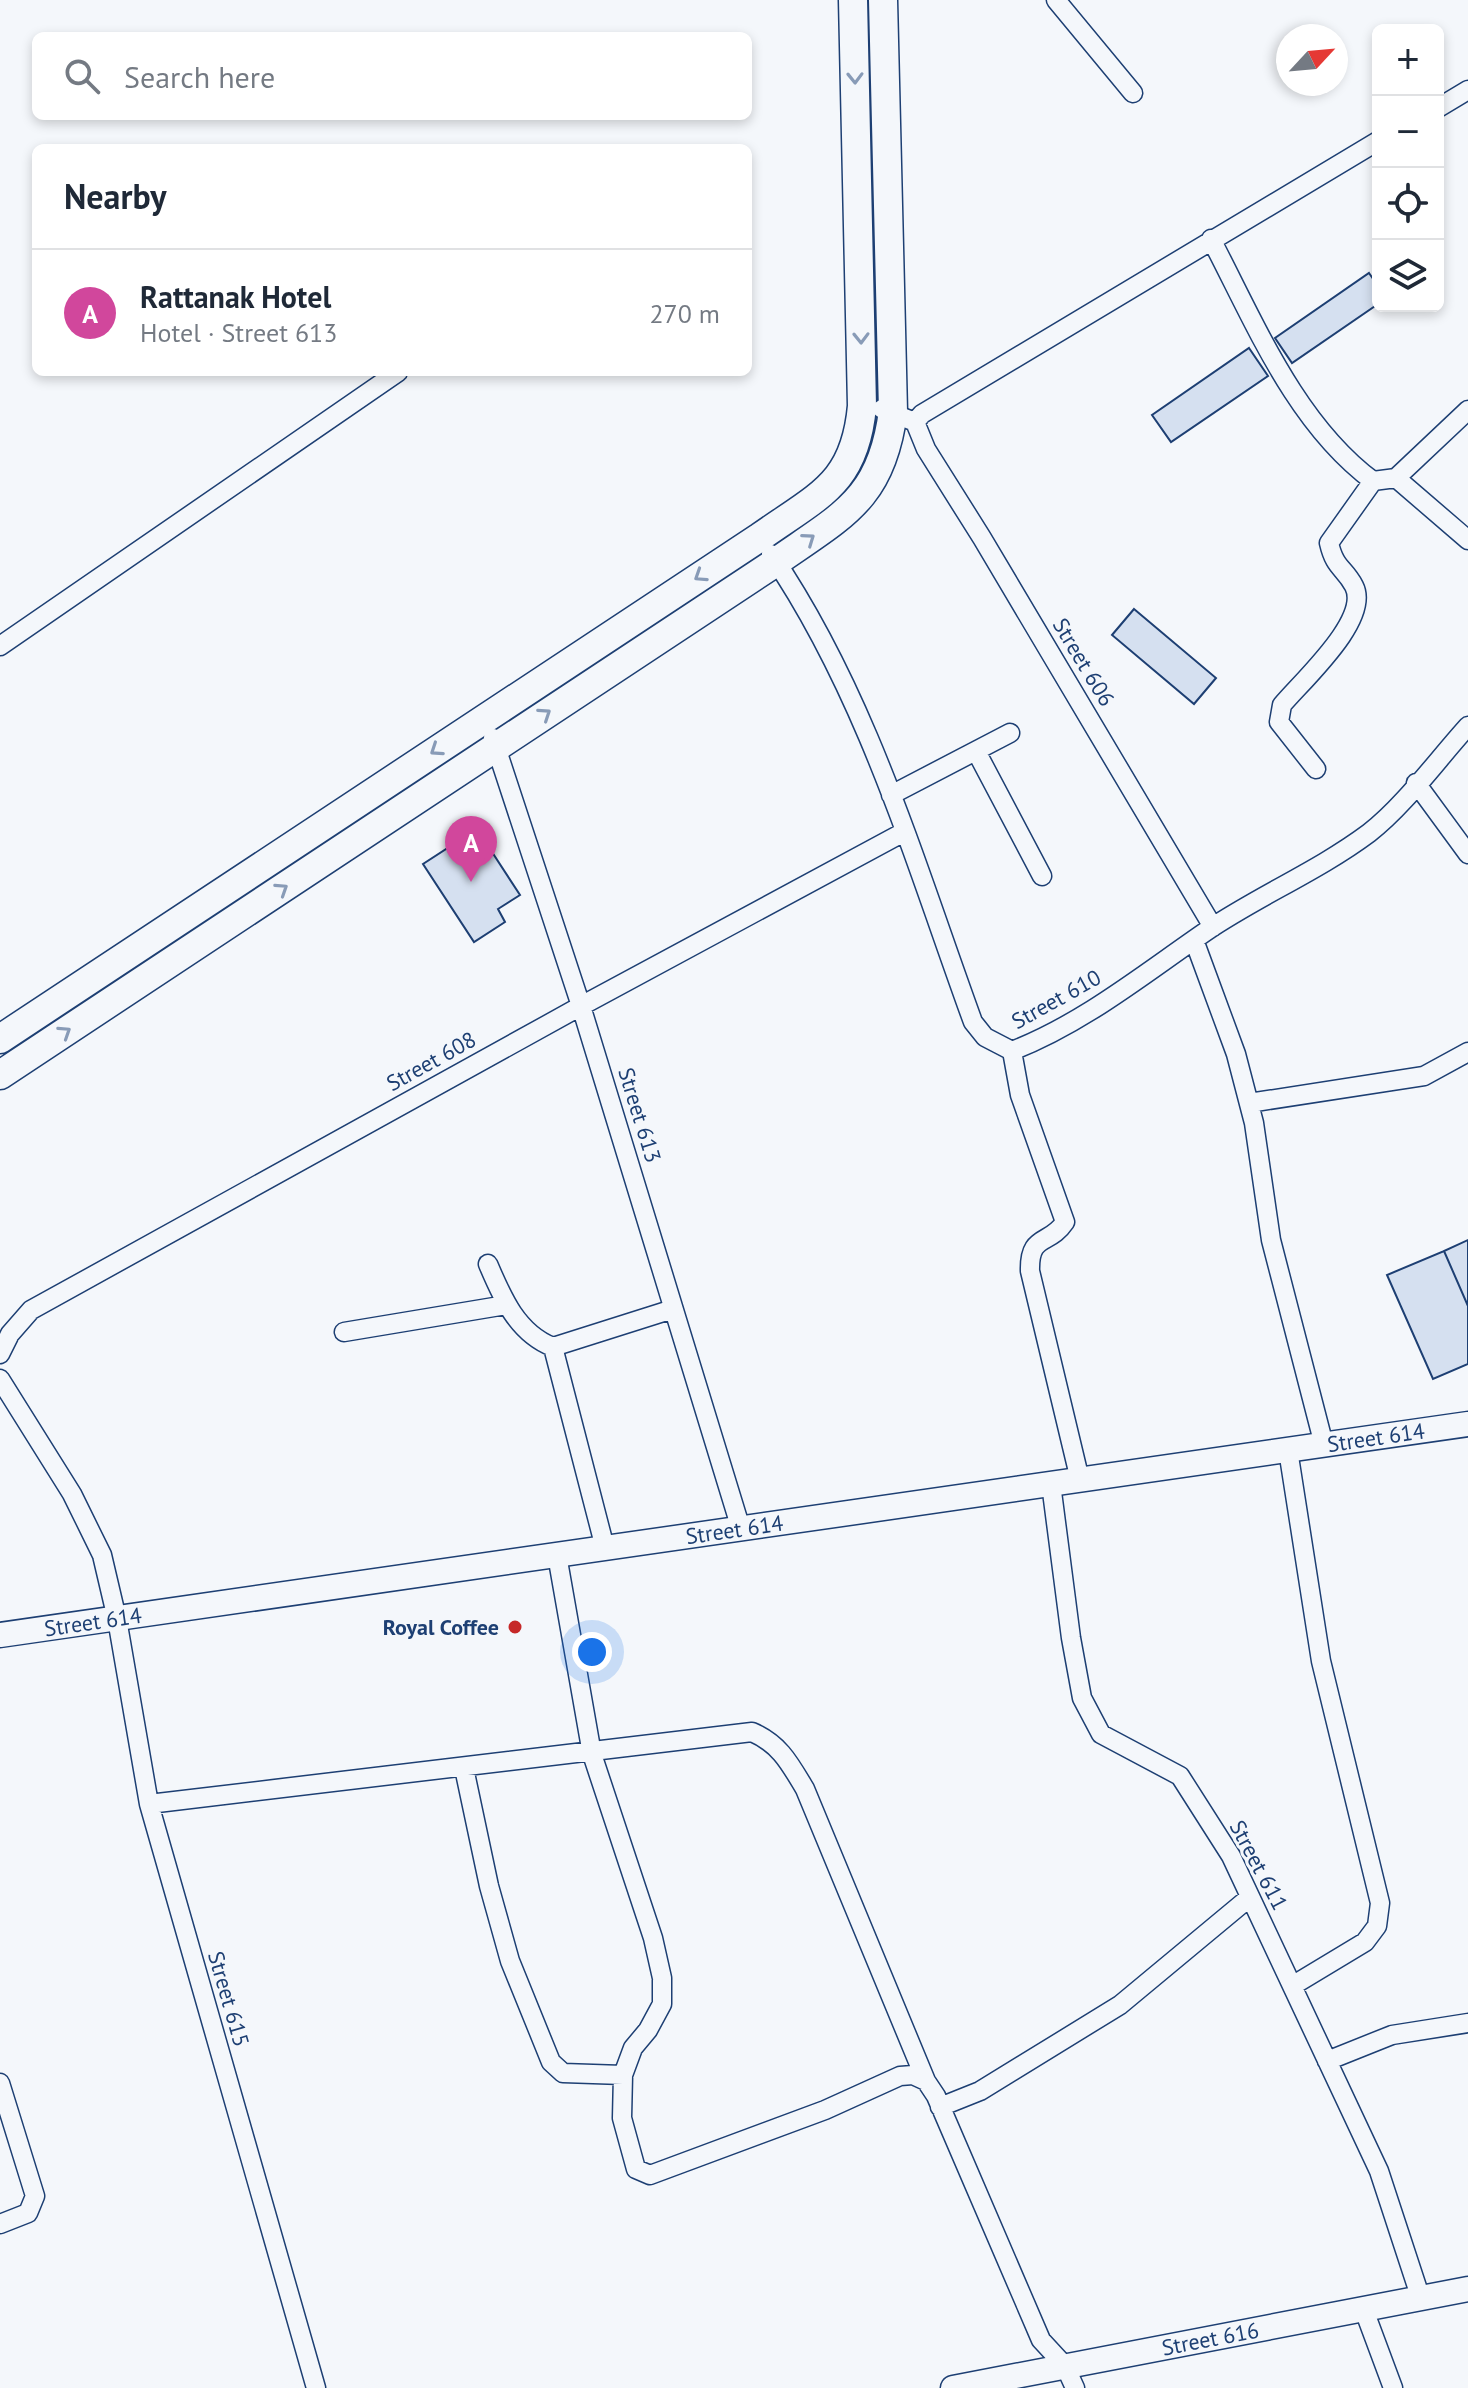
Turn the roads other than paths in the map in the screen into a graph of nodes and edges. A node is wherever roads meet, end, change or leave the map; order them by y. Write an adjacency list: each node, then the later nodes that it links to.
1 (853, 0): 10 (main road, one-way to 10)
2 (883, 0): 12 (main road)
3 (1056, 0): 5 (street)
4 (1468, 90): 6 (street)
5 (1133, 93)
6 (1444, 104)
7 (1372, 145): 8 (street)
8 (1211, 239): 12 (street); 14 (street)
9 (392, 376): 18 (street)
10 (862, 406): 12 (street); 15 (main road)
11 (1468, 410): 13 (street)
12 (904, 417): 17 (main road, one-way to 12); 30 (street, Street 606)
13 (1396, 478): 14 (street); 16 (street)
14 (1373, 481): 24 (street)
15 (760, 537): 17 (street, Street 610); 19 (main road, one-way to 19)
16 (1468, 540)
17 (776, 562): 22 (main road, one-way to 17); 26 (street, Street 610)
18 (0, 646)
19 (485, 718): 22 (street, Street 613); 33 (main road, one-way to 33)
20 (1468, 726): 25 (street, Street 610)
21 (1010, 733): 23 (street)
22 (496, 747): 32 (street, Street 613); 36 (main road, one-way to 22)
23 (976, 751): 26 (street); 29 (street)
24 (1316, 769)
25 (1416, 783): 28 (street); 30 (street, Street 610)
26 (891, 795): 27 (street, Street 610)
27 (904, 832): 32 (street, Street 608); 34 (street, Street 610)
28 (1468, 854)
29 (1042, 876)
30 (1213, 927): 31 (street, Street 610)
31 (1194, 940): 34 (street, Street 610); 37 (street)
32 (581, 1006): 40 (street, Street 613); 43 (street, Street 608)
33 (0, 1039)
34 (1012, 1051): 48 (street)
35 (1468, 1052): 37 (street)
36 (0, 1075)
37 (1249, 1103): 46 (street)
38 (488, 1264): 39 (street)
39 (506, 1305): 41 (street); 42 (street)
40 (673, 1309): 42 (street); 50 (street, Street 613)
41 (344, 1332)
42 (553, 1347): 51 (street)
43 (0, 1354)
44 (0, 1379): 53 (street)
45 (1468, 1424): 46 (street, Street 614)
46 (1324, 1445): 47 (street, Street 614)
47 (1288, 1450): 48 (street, Street 614); 59 (street)
48 (1080, 1480): 49 (street, Street 614)
49 (1051, 1484): 50 (street, Street 614); 58 (street, Street 611)
50 (741, 1529): 51 (street, Street 614)
51 (605, 1548): 52 (street, Street 614)
52 (557, 1555): 53 (street, Street 614); 55 (street)
53 (117, 1619): 54 (street, Street 614); 57 (street, Street 615)
54 (0, 1635)
55 (592, 1754): 56 (street); 62 (street); 63 (street)
56 (464, 1768): 57 (street); 62 (street)
57 (149, 1804): 71 (street, Street 615)
58 (1250, 1897): 59 (street, Street 611); 65 (street)
59 (1292, 1986): 61 (street, Street 611)
60 (1468, 2023): 61 (street)
61 (1327, 2061): 68 (street, Street 611)
62 (623, 2075): 63 (street)
63 (926, 2081): 65 (street)
64 (0, 2083): 66 (street)
65 (940, 2107): 70 (street)
66 (0, 2224)
67 (1468, 2289): 68 (street, Street 616)
68 (1421, 2299): 69 (street, Street 616)
69 (1364, 2310): 70 (street, Street 616); 73 (street)
70 (1070, 2377): 72 (street, Street 616)
71 (316, 2388)
72 (953, 2388)
73 (1393, 2388)

